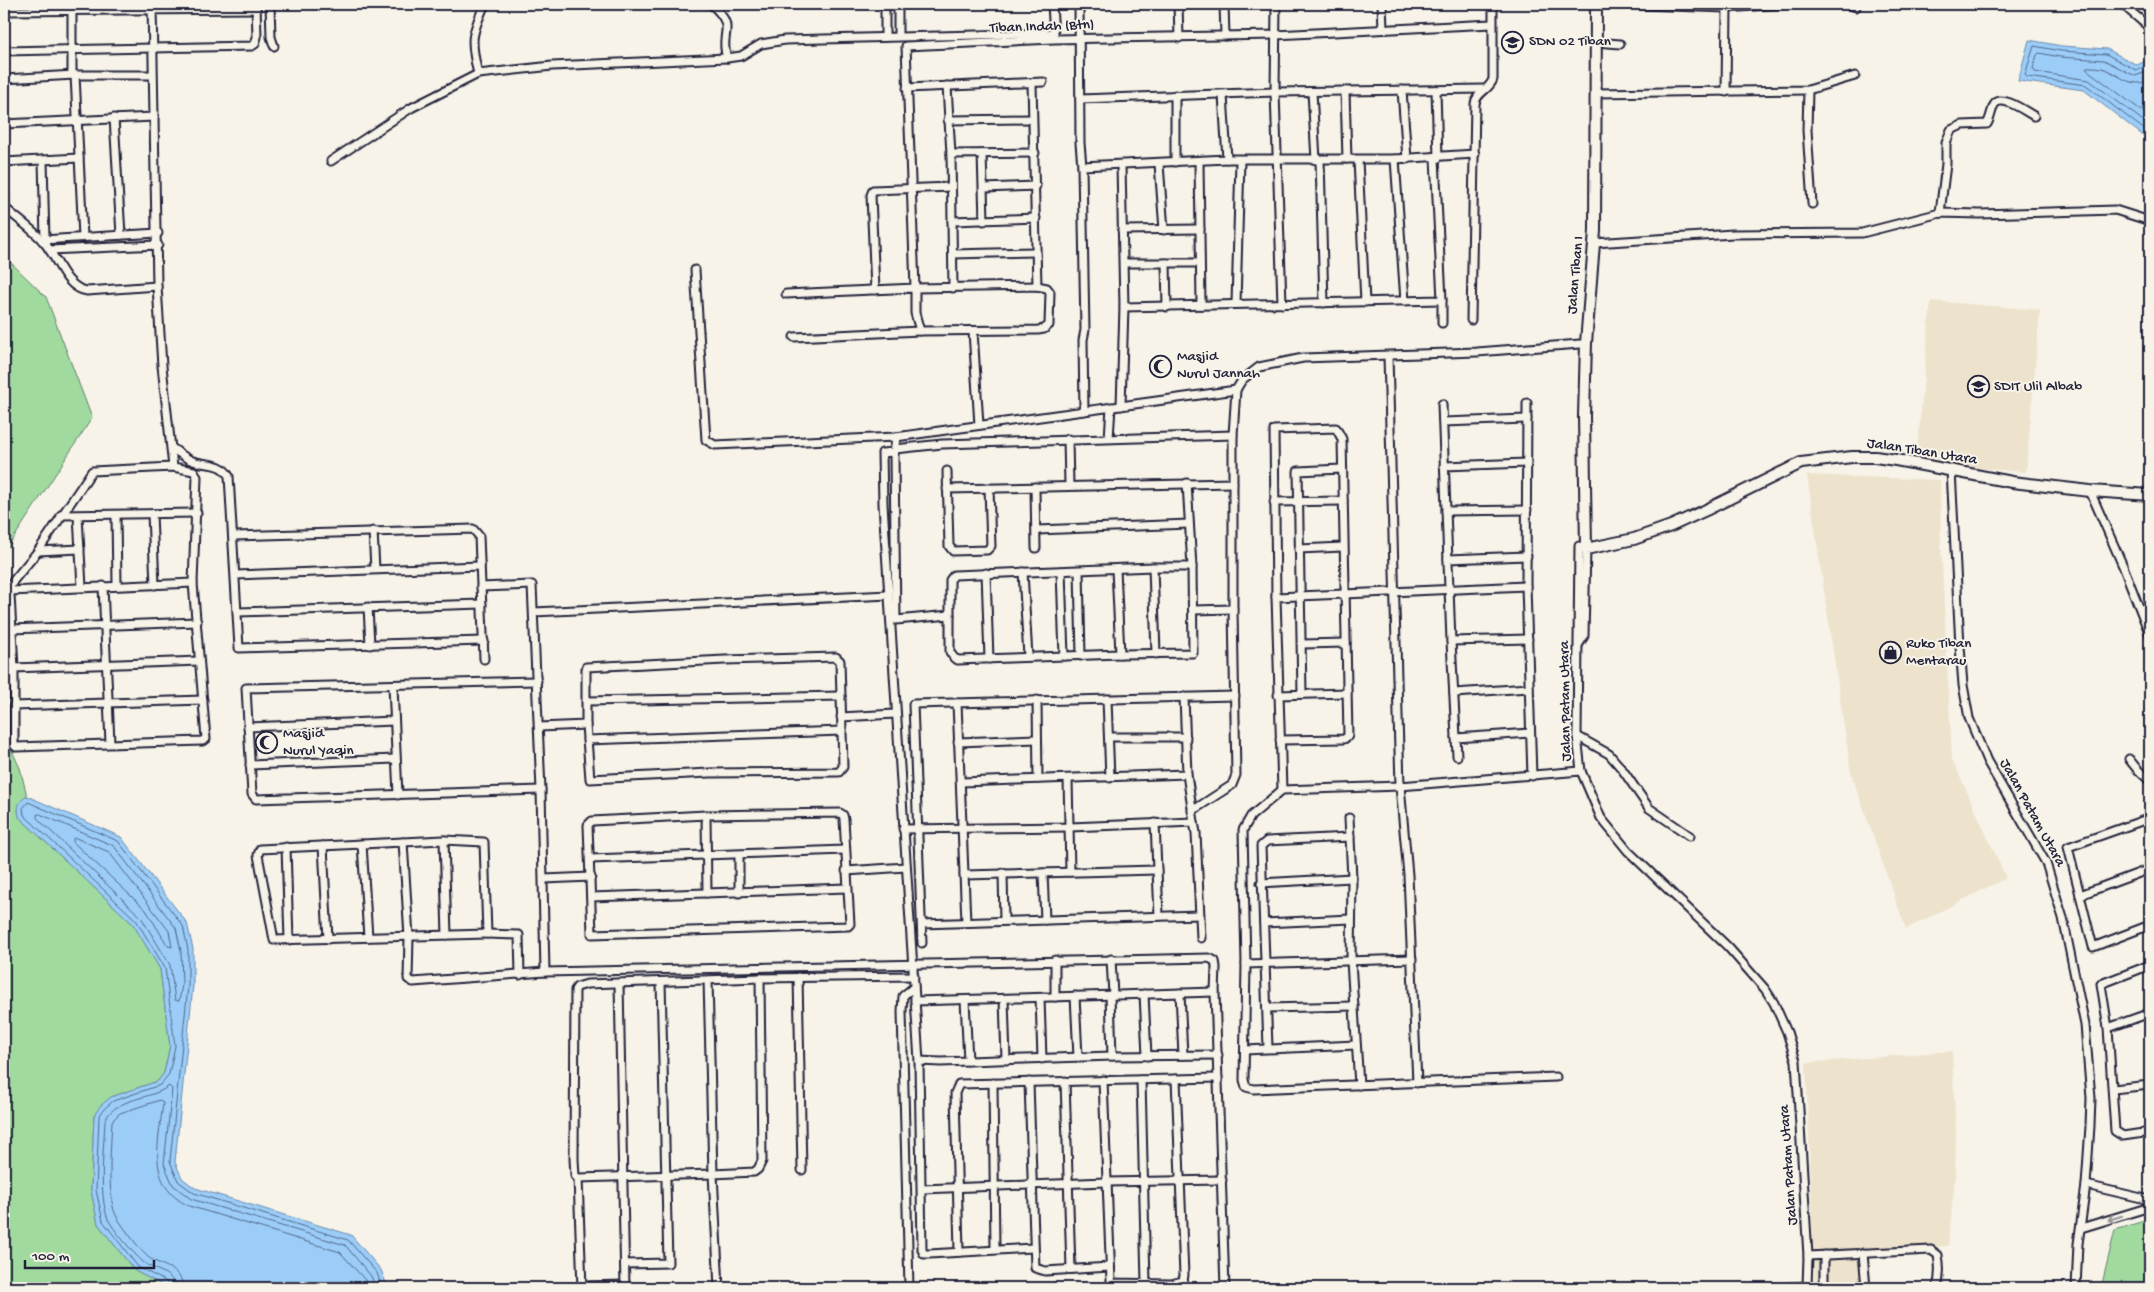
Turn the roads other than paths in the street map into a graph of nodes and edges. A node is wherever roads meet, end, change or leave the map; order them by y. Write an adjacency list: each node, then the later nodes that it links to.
1 (270, 4): 40 (street)
2 (485, 4): 45 (street)
3 (711, 4): 44 (street)
4 (885, 4): 27 (street)
5 (898, 4): 26 (street)
6 (1052, 4): 32 (street)
7 (1078, 4): 37 (street)
8 (1178, 4): 36 (street)
9 (1224, 4): 33 (street)
10 (1276, 4): 34 (street)
11 (1382, 4): 30 (street)
12 (1493, 4): 28 (street)
13 (1591, 4): 142 (street, Jalan Tiban I)
14 (1596, 4): 38 (street, Jalan Tiban I)
15 (1615, 4): 24 (street)
16 (1781, 4): 24 (street)
17 (1846, 4): 23 (street)
18 (2122, 4): 29 (street)
19 (116, 6): 21 (street); 22 (street)
20 (256, 6): 22 (street); 41 (street)
21 (76, 7): 25 (street); 42 (street)
22 (152, 7): 41 (street)
23 (1856, 7)
24 (1726, 8): 61 (street)
25 (4, 11)
26 (898, 15): 27 (street); 31 (street)
27 (885, 17): 35 (street)
28 (1492, 24): 30 (street, Tiban Indah (Btn)); 54 (street)
29 (2150, 28)
30 (1384, 29): 34 (street, Tiban Indah (Btn))
31 (898, 36): 32 (street); 35 (street)
32 (1054, 36): 37 (street, Tiban Indah (Btn)); 53 (street, Tiban Indah (Btn))
33 (1225, 36): 34 (street, Tiban Indah (Btn)); 36 (street, Tiban Indah (Btn))
34 (1275, 36): 59 (street)
35 (885, 37): 44 (street)
36 (1179, 38): 37 (street, Tiban Indah (Btn))
37 (1079, 40): 65 (street)
38 (1596, 42): 39 (street); 62 (street, Jalan Tiban I)
39 (1620, 44)
40 (274, 46)
41 (153, 48): 42 (street); 47 (street)
42 (71, 50): 43 (street); 46 (street)
43 (4, 51)
44 (727, 58): 45 (street)
45 (478, 74): 88 (street)
46 (73, 75): 47 (street); 49 (street); 71 (street)
47 (152, 75): 67 (street)
48 (1855, 76): 57 (street)
49 (4, 79)
50 (1032, 82): 51 (street); 52 (street); 69 (street)
51 (1043, 82)
52 (947, 86): 53 (street); 70 (street)
53 (907, 88): 97 (street)
54 (1485, 89): 56 (street); 76 (street)
55 (1402, 90): 56 (street); 58 (street); 82 (street)
56 (1436, 90): 78 (street)
57 (1808, 90): 61 (street); 99 (street)
58 (1345, 91): 60 (street); 81 (street)
59 (1275, 92): 60 (street); 63 (street); 80 (street)
60 (1312, 92): 85 (street)
61 (1726, 92): 62 (street)
62 (1596, 93): 113 (street, Jalan Tiban I)
63 (1223, 94): 64 (street); 79 (street)
64 (1175, 95): 65 (street); 90 (street)
65 (1080, 99): 94 (street)
66 (2034, 116): 101 (street)
67 (154, 117): 68 (street); 109 (street)
68 (114, 118): 71 (street); 110 (street)
69 (1032, 119): 70 (street); 73 (street)
70 (948, 120): 74 (street)
71 (78, 121): 72 (street); 77 (street)
72 (4, 124)
73 (1035, 153): 75 (street); 95 (street)
74 (951, 154): 75 (street); 96 (street)
75 (982, 154): 98 (street)
76 (1475, 154): 78 (street); 137 (street)
77 (79, 158): 83 (street); 111 (street)
78 (1436, 158): 82 (street); 128 (street)
79 (1227, 159): 84 (street); 91 (street)
80 (1278, 159): 84 (street); 85 (street); 133 (street)
81 (1348, 159): 85 (street); 86 (street)
82 (1407, 159): 87 (street)
83 (43, 160): 89 (street); 112 (street)
84 (1240, 160): 132 (street)
85 (1318, 160): 134 (street)
86 (1358, 160): 87 (street); 130 (street)
87 (1395, 160): 129 (street)
88 (331, 161)
89 (4, 162): 100 (street)
90 (1175, 162): 91 (street); 92 (street)
91 (1199, 162): 106 (street)
92 (1159, 164): 93 (street); 108 (street)
93 (1121, 165): 94 (street); 107 (street)
94 (1082, 166): 149 (street)
95 (1036, 186): 98 (street); 102 (street)
96 (951, 187): 97 (street); 103 (street)
97 (912, 188): 124 (street); 126 (street)
98 (984, 188): 104 (street)
99 (1812, 204)
100 (4, 207): 112 (street)
101 (1940, 213): 105 (street); 113 (street)
102 (1036, 218): 104 (street); 116 (street)
103 (952, 221): 104 (street); 117 (street)
104 (984, 221)
105 (2150, 222)
106 (1200, 229): 108 (street); 120 (street)
107 (1122, 230): 108 (street); 118 (street)
108 (1164, 230)
109 (158, 233): 110 (street); 114 (street)
110 (121, 235): 111 (street)
111 (83, 237): 112 (street)
112 (43, 240): 115 (street)
113 (1594, 243): 191 (street, Jalan Tiban I)
114 (158, 246): 115 (street); 122 (street)
115 (50, 250): 122 (street)
116 (1035, 252): 117 (street); 123 (street)
117 (953, 254): 125 (street)
118 (1124, 262): 119 (street); 136 (street)
119 (1166, 263): 120 (street); 135 (street)
120 (1200, 263): 131 (street)
121 (695, 270): 154 (street)
122 (157, 286): 157 (street)
123 (1037, 286): 125 (street); 139 (street)
124 (915, 288): 125 (street); 126 (street); 140 (street)
125 (953, 288)
126 (875, 290): 127 (street)
127 (786, 294)
128 (1442, 300): 129 (street); 138 (street)
129 (1405, 301): 130 (street)
130 (1365, 302): 134 (street)
131 (1201, 304): 132 (street); 135 (street)
132 (1236, 304): 133 (street)
133 (1282, 304): 134 (street)
134 (1324, 304)
135 (1167, 306): 136 (street)
136 (1124, 307): 147 (street)
137 (1471, 320)
138 (1442, 323)
139 (973, 331): 140 (street); 152 (street)
140 (920, 332): 141 (street)
141 (794, 337)
142 (1580, 344): 143 (street); 191 (street, Jalan Tiban I)
143 (1388, 356): 144 (street); 215 (street)
144 (1236, 390): 147 (street); 153 (street)
145 (1527, 403): 150 (street)
146 (1442, 404): 151 (street)
147 (1121, 406): 148 (street)
148 (1112, 407): 149 (street); 155 (street)
149 (1084, 411): 152 (street)
150 (1527, 419): 151 (street); 160 (street)
151 (1443, 422): 161 (street)
152 (979, 425): 154 (street)
153 (1232, 435): 155 (street); 168 (street)
154 (896, 437): 158 (street)
155 (1108, 438): 156 (street)
156 (1068, 439): 158 (street); 169 (street)
157 (172, 448): 159 (street); 162 (street)
158 (895, 450): 218 (street); 227 (street)
159 (191, 461): 163 (street); 188 (street)
160 (1527, 463): 161 (street); 178 (street)
161 (1444, 466): 179 (street)
162 (173, 467): 163 (street); 183 (street)
163 (186, 469): 180 (street)
164 (1342, 469): 175 (street); 176 (street); 177 (street)
165 (1951, 470): 173 (street, Jalan Tiban Utara); 191 (street, Jalan Tiban Utara); 421 (street, Jalan Patam Utara)
166 (946, 471): 172 (street)
167 (1187, 483): 168 (street); 169 (street); 185 (street)
168 (1233, 483): 223 (street)
169 (1069, 486): 170 (street)
170 (1035, 487): 171 (street); 187 (street)
171 (989, 488): 172 (street); 172 (street)
172 (947, 489)
173 (2090, 491): 174 (street, Jalan Tiban Utara); 231 (street)
174 (2150, 495)
175 (1343, 501): 177 (street); 189 (street)
176 (1274, 502): 177 (street); 220 (street)
177 (1298, 502): 193 (street)
178 (1527, 510): 179 (street); 195 (street)
179 (1446, 511): 196 (street)
180 (197, 513): 181 (street); 207 (street)
181 (152, 514): 182 (street); 209 (street)
182 (116, 515): 184 (street); 208 (street)
183 (61, 516): 184 (street); 194 (street)
184 (78, 516): 192 (street)
185 (1189, 524): 187 (street); 199 (street)
186 (373, 530): 188 (street); 197 (street); 200 (street)
187 (1037, 530): 190 (street)
188 (233, 536): 206 (street)
189 (1343, 547): 193 (street); 217 (street)
190 (1036, 548)
191 (1583, 548): 273 (street, Jalan Patam Utara)
192 (80, 549): 194 (street); 212 (street)
193 (1299, 549): 219 (street)
194 (38, 551): 216 (street)
195 (1527, 556): 196 (street); 211 (street)
196 (1448, 559): 214 (street)
197 (480, 566): 200 (street); 213 (street)
198 (1153, 567): 199 (street); 201 (street); 239 (street)
199 (1192, 567): 224 (street)
200 (375, 569): 206 (street)
201 (1116, 569): 203 (street); 238 (street)
202 (1060, 571): 203 (street); 204 (street); 240 (street)
203 (1079, 571): 241 (street)
204 (1023, 572): 205 (street); 242 (street)
205 (986, 573): 227 (street); 244 (street)
206 (236, 575): 225 (street)
207 (193, 583): 209 (street); 228 (street)
208 (118, 585): 209 (street); 210 (street)
209 (154, 585)
210 (104, 586): 212 (street); 229 (street)
211 (1526, 586): 214 (street); 232 (street)
212 (82, 587): 216 (street)
213 (481, 587): 221 (street); 226 (street)
214 (1449, 589): 215 (street); 234 (street)
215 (1396, 590): 217 (street); 294 (street)
216 (10, 591): 230 (street)
217 (1344, 593): 219 (street); 235 (street)
218 (889, 595): 226 (street); 265 (street)
219 (1300, 596): 220 (street); 236 (street)
220 (1276, 597): 254 (street)
221 (482, 604): 222 (street); 233 (street)
222 (368, 608): 225 (street); 237 (street)
223 (1233, 609): 224 (street); 256 (street)
224 (1193, 610): 239 (street)
225 (238, 612): 237 (street)
226 (534, 612): 248 (street)
227 (950, 615): 244 (street)
228 (197, 622): 229 (street); 245 (street)
229 (104, 626): 230 (street); 246 (street)
230 (12, 629): 247 (street)
231 (2150, 635)
232 (1528, 639): 234 (street); 250 (street)
233 (484, 641): 237 (street); 243 (street)
234 (1450, 641): 252 (street)
235 (1346, 643): 236 (street); 251 (street)
236 (1302, 644): 253 (street)
237 (370, 645)
238 (1120, 654): 239 (street); 241 (street)
239 (1156, 654)
240 (1064, 656): 241 (street); 242 (street)
241 (1081, 656)
242 (1028, 658): 244 (street)
243 (484, 659)
244 (989, 659)
245 (199, 661): 246 (street); 259 (street)
246 (106, 664): 247 (street); 263 (street)
247 (14, 668): 264 (street)
248 (537, 681): 249 (street); 270 (street)
249 (393, 686): 267 (street); 269 (street)
250 (1529, 688): 252 (street); 272 (street)
251 (1347, 692): 253 (street); 279 (street)
252 (1454, 693): 276 (street)
253 (1302, 694): 254 (street)
254 (1278, 695): 279 (street)
255 (841, 696): 261 (street); 261 (street); 266 (street)
256 (1235, 696): 257 (street); 298 (street)
257 (1184, 697): 258 (street); 275 (street)
258 (1107, 699): 260 (street); 274 (street)
259 (203, 700): 263 (street); 281 (street)
260 (1037, 700): 262 (street); 277 (street)
261 (587, 701): 268 (street)
262 (957, 703): 280 (street); 307 (street)
263 (108, 704): 264 (street); 281 (street)
264 (13, 706): 281 (street)
265 (895, 714): 266 (street); 305 (street)
266 (841, 717): 271 (street)
267 (394, 721): 269 (street); 283 (street)
268 (586, 724): 270 (street); 278 (street)
269 (248, 726): 285 (street)
270 (539, 727): 295 (street)
271 (842, 731): 278 (street); 278 (street)
272 (1530, 732): 276 (street); 288 (street)
273 (1577, 736): 286 (street, Jalan Patam Utara); 308 (street)
274 (1109, 737): 275 (street); 289 (street)
275 (1186, 737): 287 (street)
276 (1456, 738): 282 (street)
277 (1037, 739): 280 (street); 290 (street)
278 (587, 740)
279 (1280, 740): 296 (street)
280 (958, 742): 293 (street)
281 (110, 743)
282 (1457, 756)
283 (395, 759): 285 (street); 297 (street)
284 (2129, 759): 292 (street)
285 (250, 765): 297 (street)
286 (1581, 771): 288 (street); 432 (street, Jalan Patam Utara)
287 (1187, 774): 289 (street); 298 (street)
288 (1532, 776): 294 (street)
289 (1110, 778): 291 (street)
290 (1038, 779): 291 (street); 293 (street)
291 (1068, 779): 304 (street)
292 (2150, 781)
293 (961, 782): 306 (street)
294 (1400, 786): 296 (street); 354 (street)
295 (541, 790): 297 (street); 329 (street)
296 (1282, 790): 358 (street)
297 (398, 795)
298 (1192, 811): 302 (street)
299 (706, 815): 315 (street); 316 (street); 318 (street)
300 (1349, 818): 309 (street)
301 (2150, 818): 334 (street)
302 (1194, 822): 303 (street); 336 (street)
303 (1155, 823): 304 (street); 321 (street)
304 (1070, 827): 306 (street); 323 (street)
305 (903, 829): 307 (street); 319 (street)
306 (961, 829): 307 (street); 326 (street)
307 (916, 830): 343 (street)
308 (1690, 836)
309 (1350, 837): 328 (street); 330 (street)
310 (444, 840): 311 (street); 345 (street); 346 (street)
311 (403, 842): 312 (street); 348 (street)
312 (362, 844): 313 (street); 347 (street)
313 (323, 846): 314 (street); 350 (street)
314 (286, 847): 351 (street); 351 (street)
315 (845, 850): 317 (street); 322 (street)
316 (707, 855): 317 (street); 318 (street); 332 (street)
317 (739, 855): 333 (street)
318 (590, 859): 327 (street)
319 (906, 867): 322 (street); 357 (street)
320 (2150, 869): 334 (street)
321 (1157, 870): 323 (street); 337 (street)
322 (846, 871): 331 (street)
323 (1070, 872): 324 (street)
324 (1043, 873): 325 (street); 340 (street)
325 (1003, 874): 326 (street); 339 (street)
326 (964, 875): 341 (street)
327 (591, 877): 329 (street); 335 (street)
328 (1352, 878): 330 (street); 338 (street)
329 (544, 879): 361 (street)
330 (1261, 883): 342 (street)
331 (847, 888): 333 (street); 335 (street)
332 (707, 893): 333 (street); 335 (street)
333 (739, 893)
334 (2080, 895): 344 (street)
335 (591, 897)
336 (1199, 915): 337 (street); 349 (street)
337 (1159, 916): 340 (street)
338 (1351, 919): 342 (street); 356 (street)
339 (1004, 920): 340 (street); 341 (street)
340 (1045, 920)
341 (966, 922): 343 (street)
342 (1264, 922): 359 (street)
343 (922, 924): 352 (street)
344 (2150, 925)
345 (487, 934): 346 (street); 362 (street)
346 (447, 935): 348 (street)
347 (368, 937): 348 (street); 350 (street)
348 (409, 937): 362 (street)
349 (1200, 938)
350 (328, 939): 351 (street)
351 (289, 940)
352 (922, 943)
353 (1111, 959): 355 (street); 370 (street); 373 (street)
354 (1412, 959): 356 (street); 404 (street)
355 (1055, 960): 357 (street); 375 (street)
356 (1351, 961): 359 (street); 380 (street)
357 (912, 964): 361 (street); 363 (street)
358 (1246, 964): 359 (street); 386 (street)
359 (1264, 964): 381 (street)
360 (2150, 965): 383 (street)
361 (545, 972): 362 (street)
362 (520, 975)
363 (914, 976): 364 (street); 369 (street)
364 (798, 977): 365 (street); 409 (street)
365 (760, 978): 366 (street); 410 (street)
366 (708, 980): 367 (street); 410 (street)
367 (661, 982): 368 (street); 411 (street)
368 (619, 983): 412 (street); 413 (street)
369 (914, 987): 379 (street); 441 (street)
370 (1215, 992): 371 (street); 388 (street)
371 (1180, 993): 372 (street); 387 (street)
372 (1144, 994): 373 (street); 390 (street)
373 (1111, 995): 374 (street); 389 (street)
374 (1075, 996): 375 (street); 391 (street)
375 (1055, 997): 376 (street)
376 (1040, 998): 377 (street); 392 (street)
377 (1004, 999): 378 (street); 393 (street)
378 (965, 1000): 379 (street); 395 (street)
379 (915, 1001): 394 (street)
380 (1354, 1006): 381 (street); 384 (street)
381 (1267, 1008): 385 (street)
382 (2150, 1013): 383 (street)
383 (2108, 1028): 407 (street)
384 (1356, 1046): 385 (street); 405 (street)
385 (1268, 1048): 386 (street)
386 (1245, 1050): 405 (street)
387 (1183, 1055): 388 (street); 390 (street)
388 (1218, 1055): 397 (street)
389 (1112, 1056): 390 (street); 391 (street)
390 (1147, 1056)
391 (1078, 1058): 392 (street)
392 (1042, 1059): 393 (street)
393 (1006, 1060): 395 (street)
394 (919, 1061): 395 (street); 423 (street)
395 (968, 1061)
396 (1556, 1077): 404 (street)
397 (1218, 1078): 398 (street); 415 (street)
398 (1176, 1079): 400 (street); 414 (street)
399 (1103, 1080): 400 (street); 401 (street); 417 (street)
400 (1141, 1080): 416 (street)
401 (1065, 1081): 402 (street); 418 (street)
402 (1029, 1082): 403 (street); 419 (street)
403 (993, 1083): 420 (street); 422 (street)
404 (1417, 1083): 405 (street)
405 (1359, 1085)
406 (2150, 1085): 407 (street)
407 (2112, 1089): 408 (street)
408 (2150, 1132)
409 (802, 1170)
410 (713, 1174): 411 (street); 440 (street)
411 (665, 1175): 412 (street); 433 (street)
412 (622, 1176): 413 (street); 433 (street)
413 (578, 1178): 438 (street)
414 (1179, 1180): 415 (street); 416 (street); 436 (street)
415 (1222, 1180): 442 (street)
416 (1144, 1181): 417 (street); 436 (street)
417 (1106, 1182): 418 (street); 434 (street)
418 (1069, 1183): 419 (street); 435 (street)
419 (1032, 1184): 420 (street); 427 (street)
420 (994, 1185): 422 (street); 428 (street)
421 (2086, 1185): 424 (street); 426 (street, Jalan Patam Utara)
422 (957, 1187): 423 (street); 429 (street)
423 (922, 1189): 429 (street)
424 (2150, 1200)
425 (2150, 1207): 426 (street, one-way to 426)
426 (2081, 1228): 447 (street, Jalan Patam Utara)
427 (1033, 1248): 428 (street); 435 (street)
428 (995, 1249): 429 (street)
429 (959, 1252)
430 (1863, 1253): 431 (street); 445 (street); 446 (street)
431 (1824, 1255): 432 (street); 444 (street)
432 (1808, 1256): 439 (street, Jalan Patam Utara)
433 (625, 1264): 437 (street)
434 (1110, 1267): 435 (street); 436 (street)
435 (1071, 1269)
436 (1146, 1283)
437 (625, 1286): 438 (street)
438 (582, 1287)
439 (1807, 1287): 443 (street)
440 (720, 1288)
441 (909, 1288)
442 (1225, 1288)
443 (1777, 1288)
444 (1824, 1288)
445 (1866, 1288)
446 (1938, 1288)
447 (2076, 1288)

